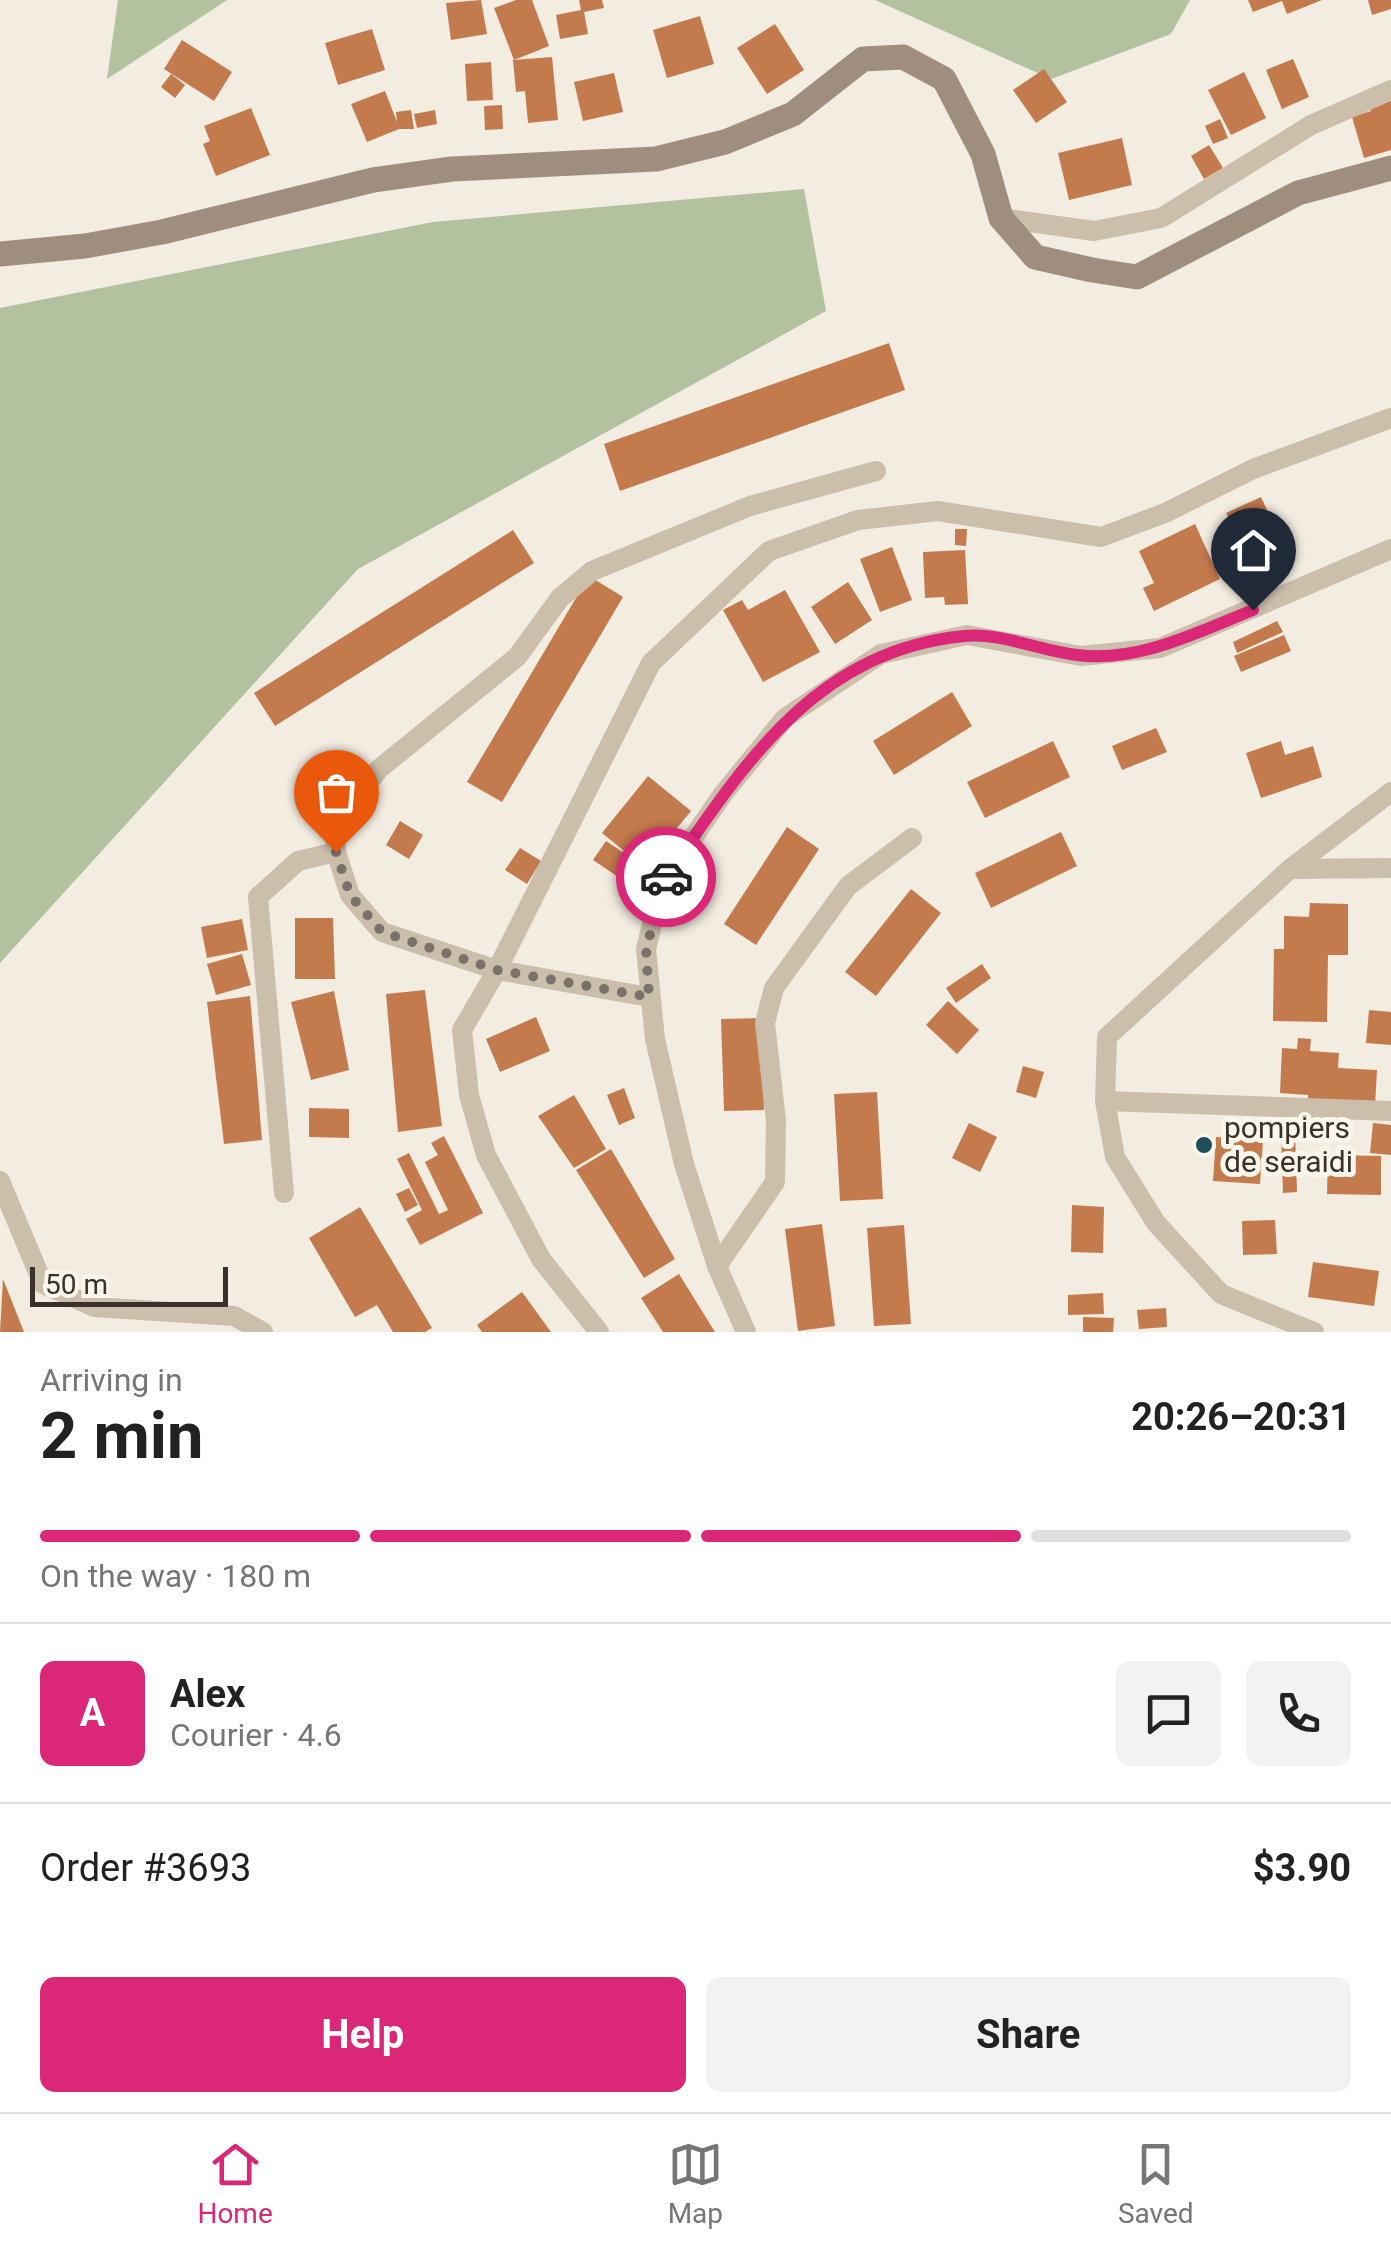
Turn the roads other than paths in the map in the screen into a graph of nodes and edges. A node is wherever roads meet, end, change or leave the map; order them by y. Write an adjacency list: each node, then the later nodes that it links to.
1 (1391, 90): 3 (street)
2 (1391, 168): 3 (main road)
3 (1001, 218): 4 (main road)
4 (0, 254)
5 (1391, 418): 13 (street)
6 (876, 471): 10 (street)
7 (1391, 549): 14 (street)
8 (1391, 792): 12 (street)
9 (912, 838): 19 (street)
10 (336, 852): 13 (street); 18 (street)
11 (1391, 868): 12 (street)
12 (1290, 869): 15 (street)
13 (497, 970): 14 (street); 21 (street)
14 (649, 997): 19 (street)
15 (1105, 1101): 16 (street); 23 (street)
16 (1391, 1111)
17 (0, 1181): 20 (street)
18 (284, 1194)
19 (717, 1266): 22 (street)
20 (264, 1332)
21 (600, 1332)
22 (746, 1332)
23 (1314, 1332)

